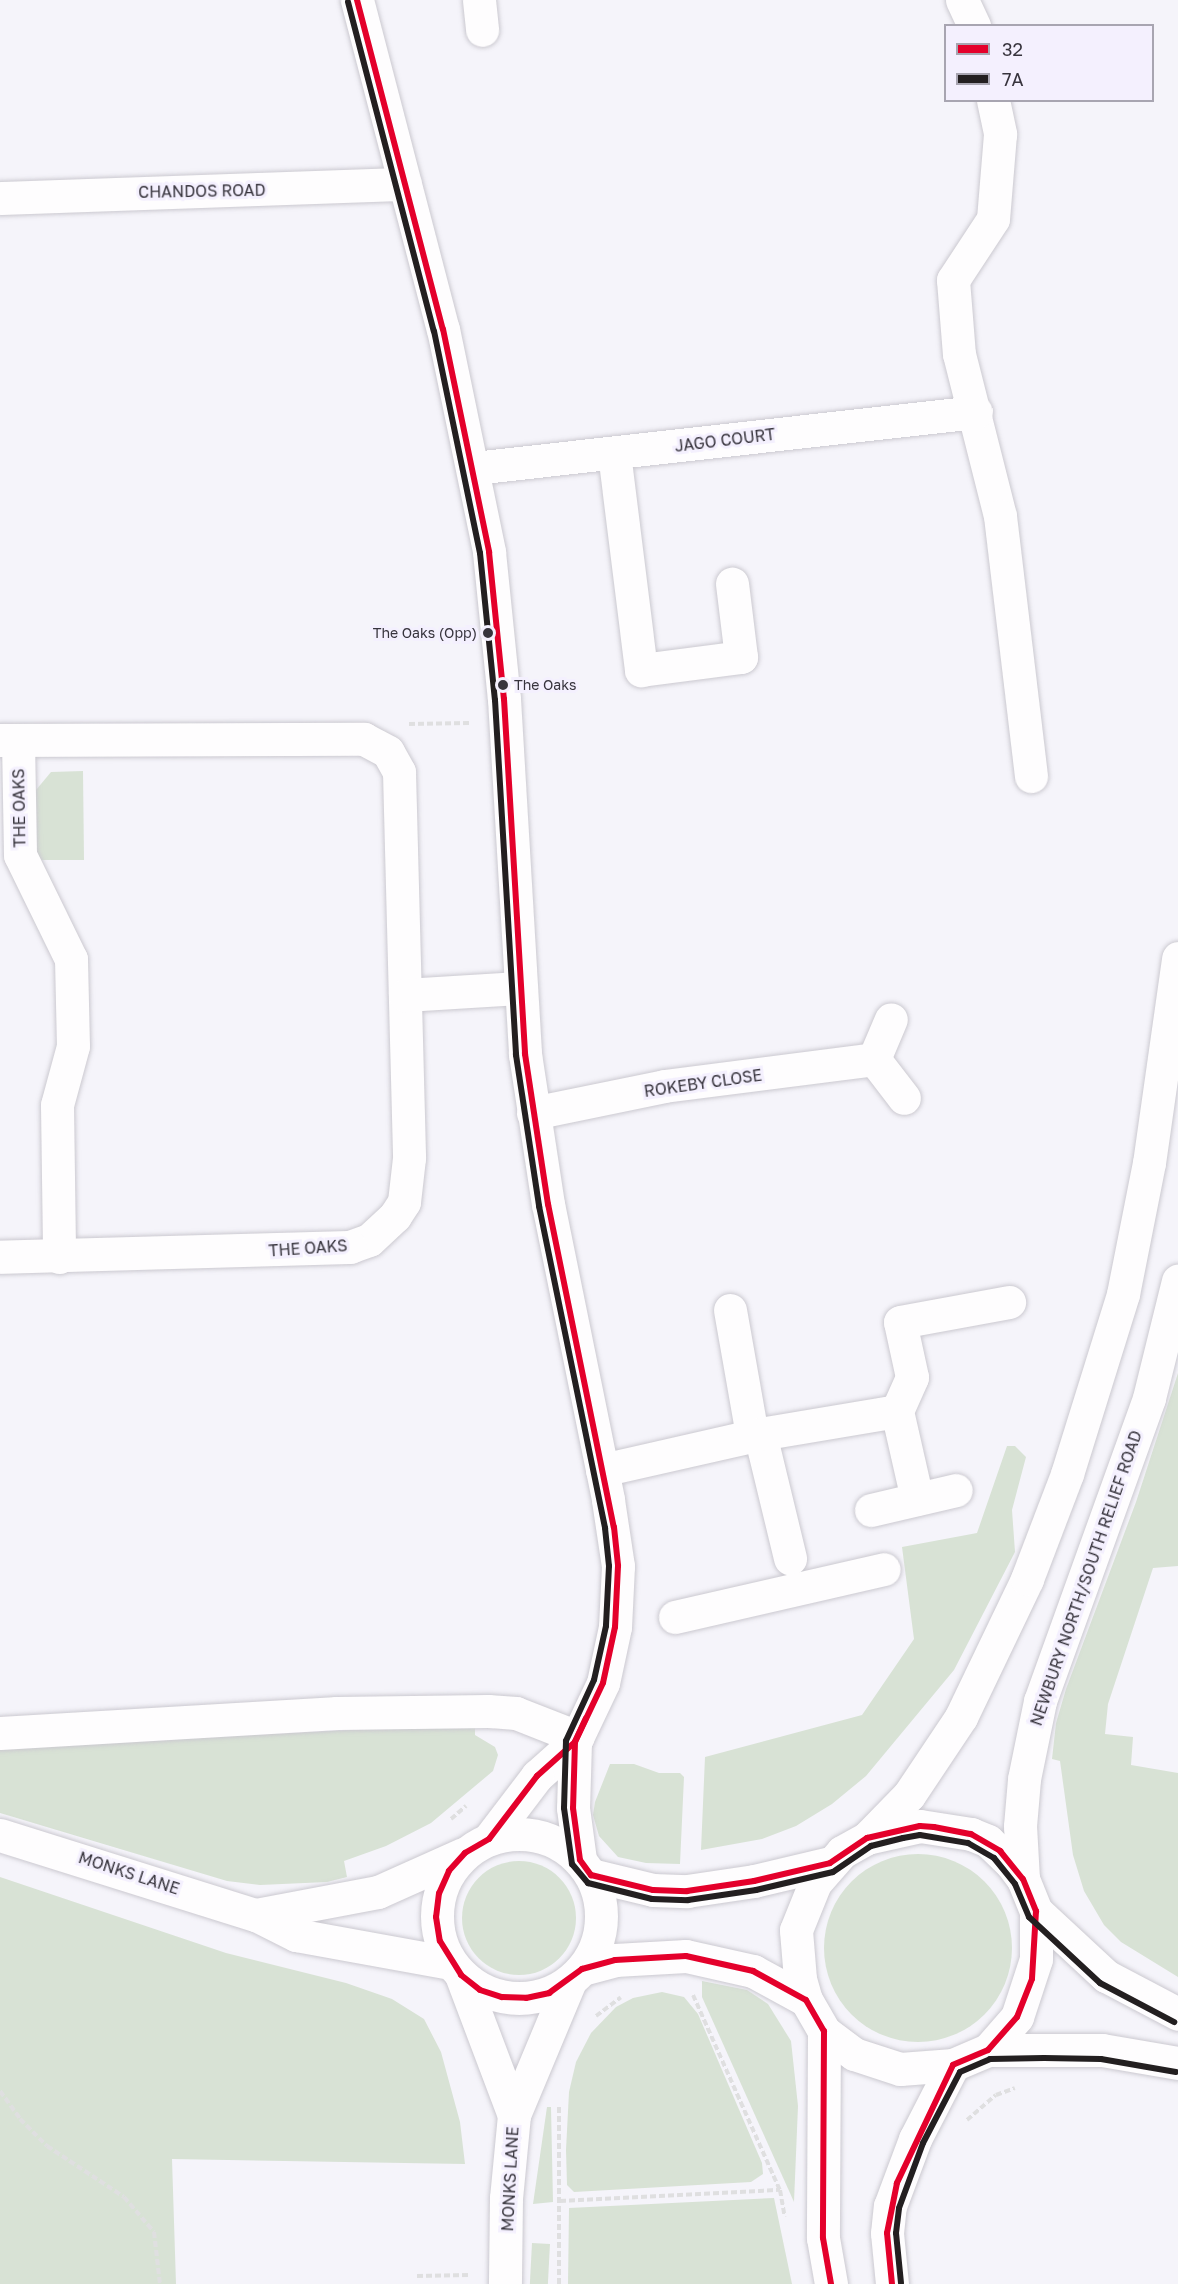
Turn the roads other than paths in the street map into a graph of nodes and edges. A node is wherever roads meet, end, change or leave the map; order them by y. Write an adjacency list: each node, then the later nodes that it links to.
1 (357, 0): 5 (main road)
2 (962, 0): 3 (main road)
3 (973, 24)
4 (993, 102): 7 (main road)
5 (405, 184): 6 (main road, CHANDOS ROAD); 9 (main road)
6 (0, 198)
7 (976, 412): 8 (main road, JAGO COURT); 12 (main road)
8 (614, 453): 9 (main road, JAGO COURT); 10 (main road)
9 (474, 468): 14 (main road)
10 (732, 584)
11 (9, 740): 15 (main road, THE OAKS); 21 (main road, THE OAKS)
12 (1031, 776)
13 (1178, 958): 37 (main road)
14 (519, 988): 15 (main road); 19 (main road)
15 (405, 995): 21 (main road, THE OAKS)
16 (891, 1019): 17 (main road)
17 (874, 1059): 18 (main road); 19 (main road, ROKEBY CLOSE)
18 (904, 1098)
19 (533, 1113): 27 (main road)
20 (0, 1257): 21 (main road, THE OAKS)
21 (59, 1257)
22 (1178, 1281): 41 (main road, NEWBURY NORTH/SOUTH RELIEF ROAD)
23 (1009, 1302): 25 (main road)
24 (730, 1310): 26 (main road)
25 (897, 1412): 26 (main road); 28 (main road)
26 (756, 1434): 27 (main road); 31 (main road)
27 (602, 1470): 35 (main road)
28 (915, 1487): 29 (main road); 30 (main road)
29 (956, 1490)
30 (871, 1510)
31 (790, 1558)
32 (884, 1569): 33 (main road)
33 (675, 1617)
34 (0, 1733): 35 (main road)
35 (576, 1739): 38 (main road); 40 (main road)
36 (0, 1835): 43 (main road, MONKS LANE)
37 (867, 1838): 39 (main road); 41 (main road)
38 (477, 1846): 40 (main road); 43 (main road, MONKS LANE); 44 (main road)
39 (830, 1863): 40 (main road); 46 (main road)
40 (585, 1868): 45 (main road)
41 (1023, 1879): 42 (main road)
42 (1036, 1911): 47 (main road); 49 (main road)
43 (256, 1915): 44 (main road, MONKS LANE)
44 (455, 1969): 45 (main road); 52 (main road, MONKS LANE)
45 (576, 1976): 46 (main road); 52 (main road)
46 (806, 2000): 48 (main road)
47 (1178, 2014)
48 (824, 2031): 51 (main road); 54 (main road)
49 (988, 2050): 50 (main road); 51 (main road)
50 (1178, 2063)
51 (953, 2065): 55 (main road)
52 (514, 2115): 53 (main road, MONKS LANE)
53 (506, 2284)
54 (831, 2284)
55 (892, 2284)

